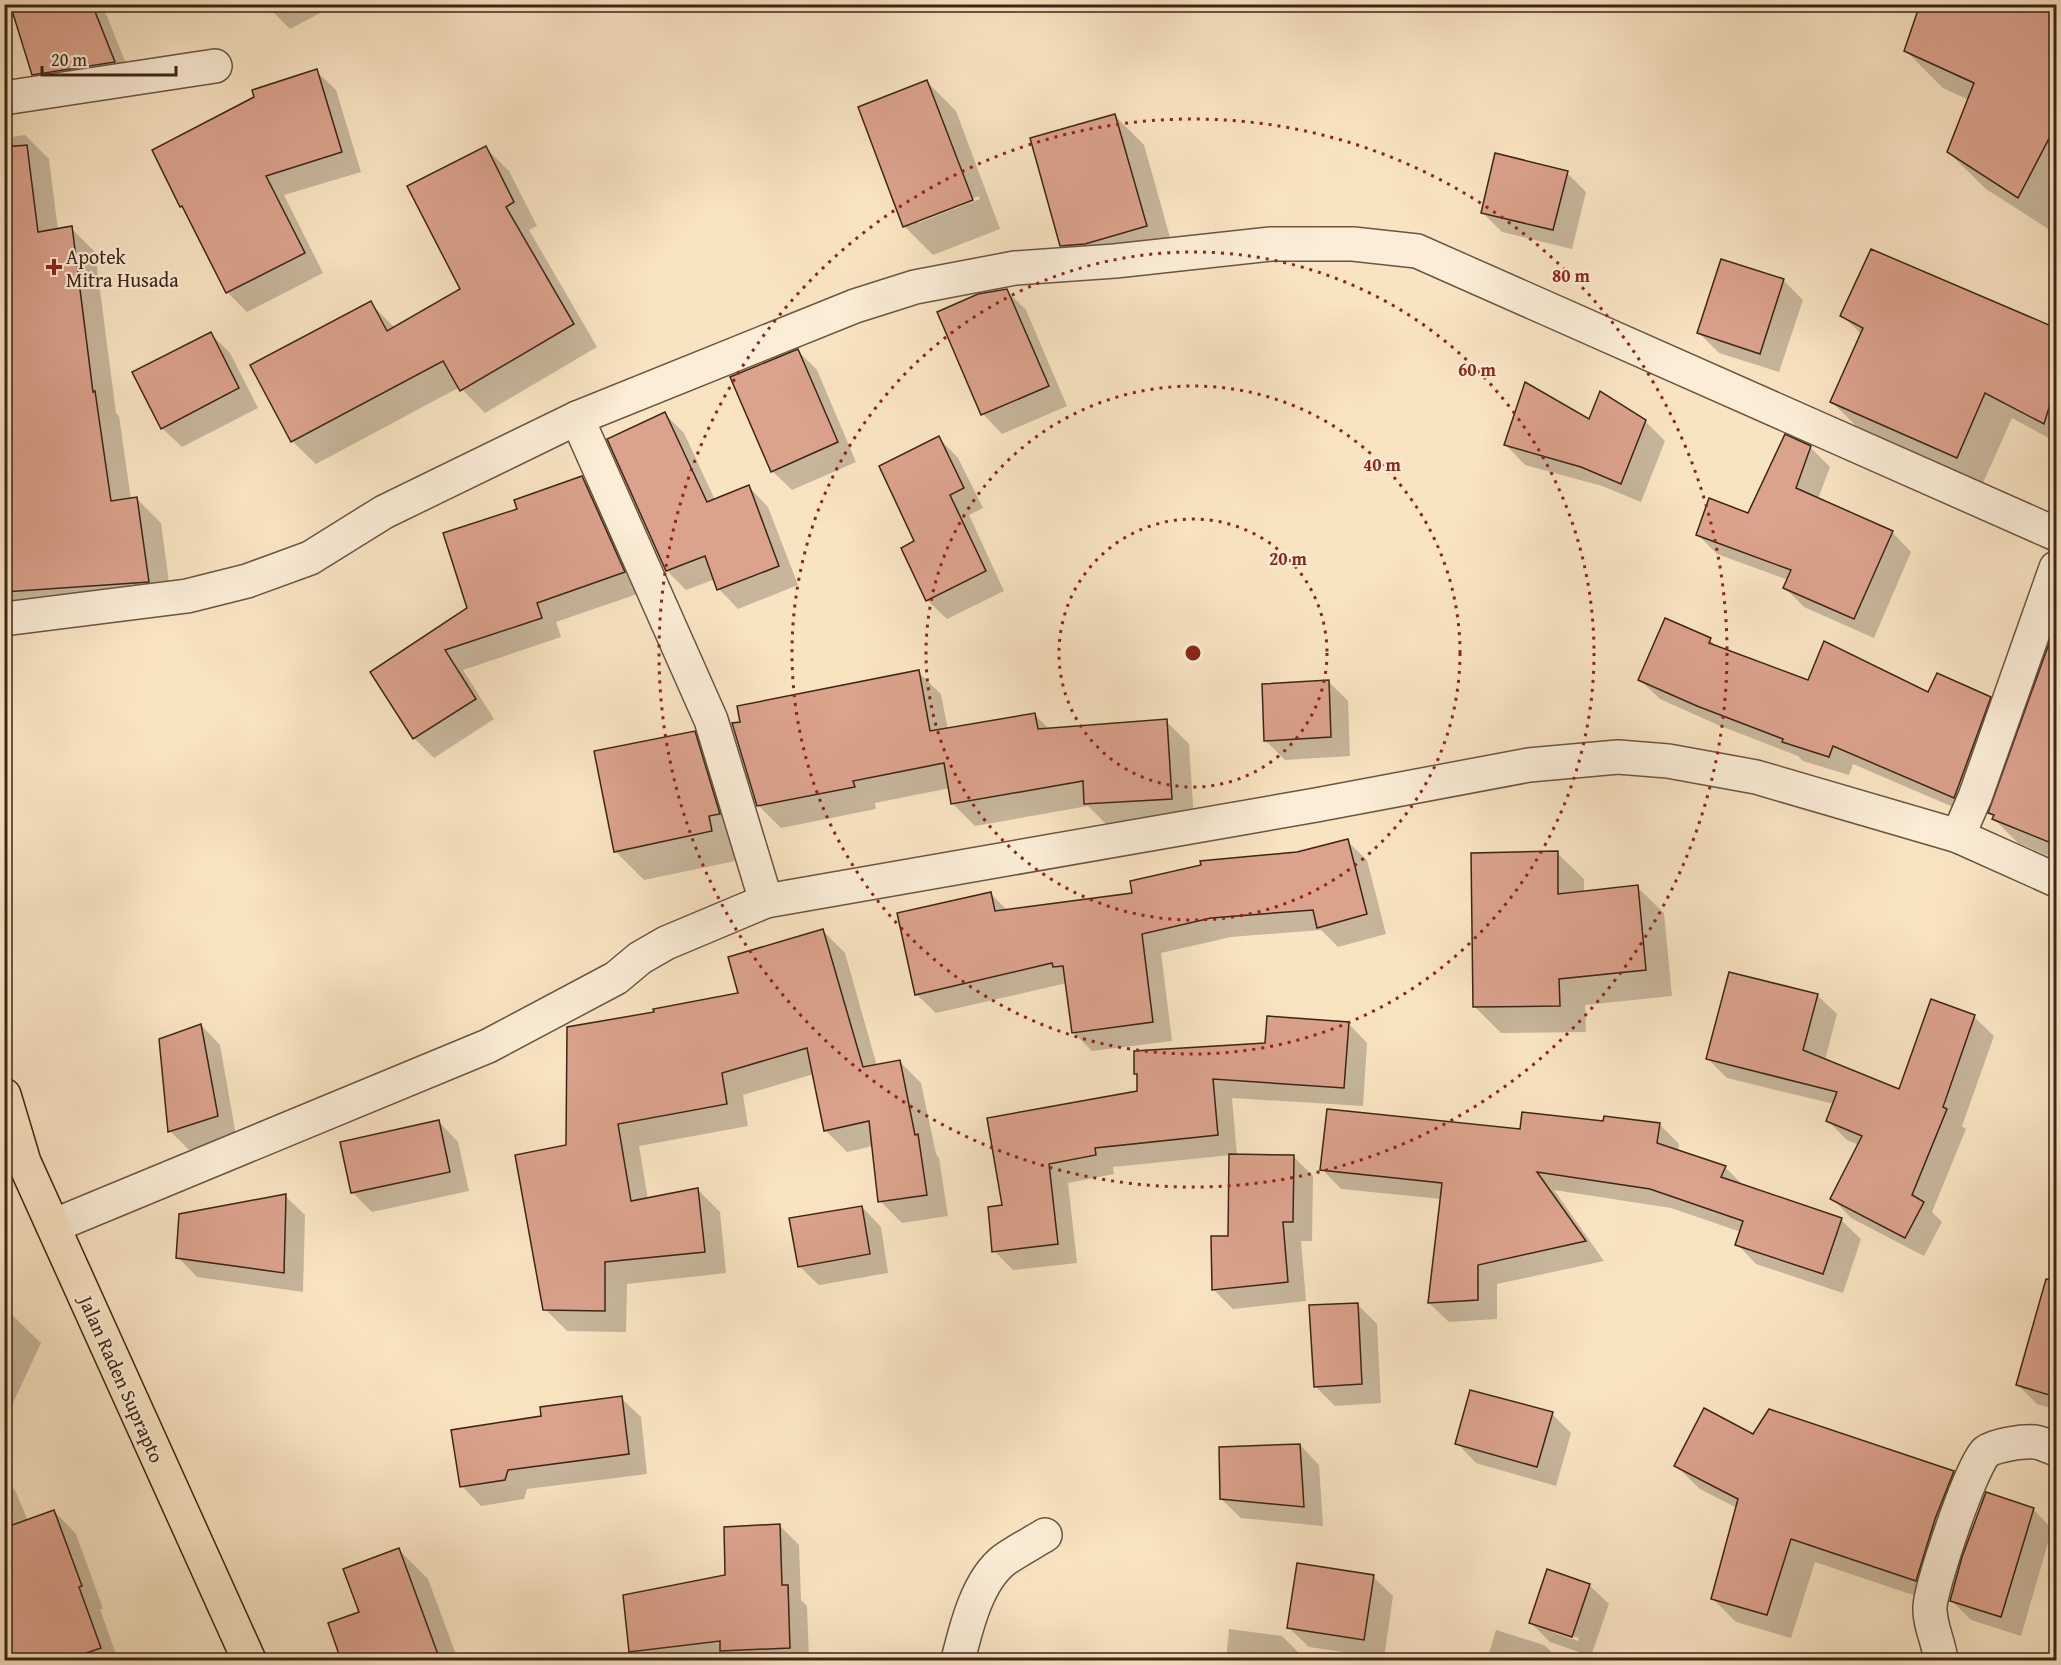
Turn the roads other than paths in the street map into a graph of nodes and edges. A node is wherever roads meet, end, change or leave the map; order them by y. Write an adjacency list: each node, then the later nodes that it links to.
1 (215, 66): 2 (street)
2 (4, 98)
3 (577, 418): 4 (street); 6 (street); 9 (street)
4 (2056, 534)
5 (2056, 568): 7 (street)
6 (4, 619)
7 (1958, 836): 8 (street); 9 (street)
8 (2056, 880)
9 (766, 901): 12 (street)
10 (4, 1095): 11 (highway, Jalan Raden Suprapto)
11 (14, 1165): 12 (highway, Jalan Raden Suprapto)
12 (53, 1226): 15 (highway, Jalan Raden Suprapto)
13 (2056, 1449): 17 (street)
14 (1045, 1536): 16 (street)
15 (249, 1660)
16 (958, 1660)
17 (1941, 1660)

